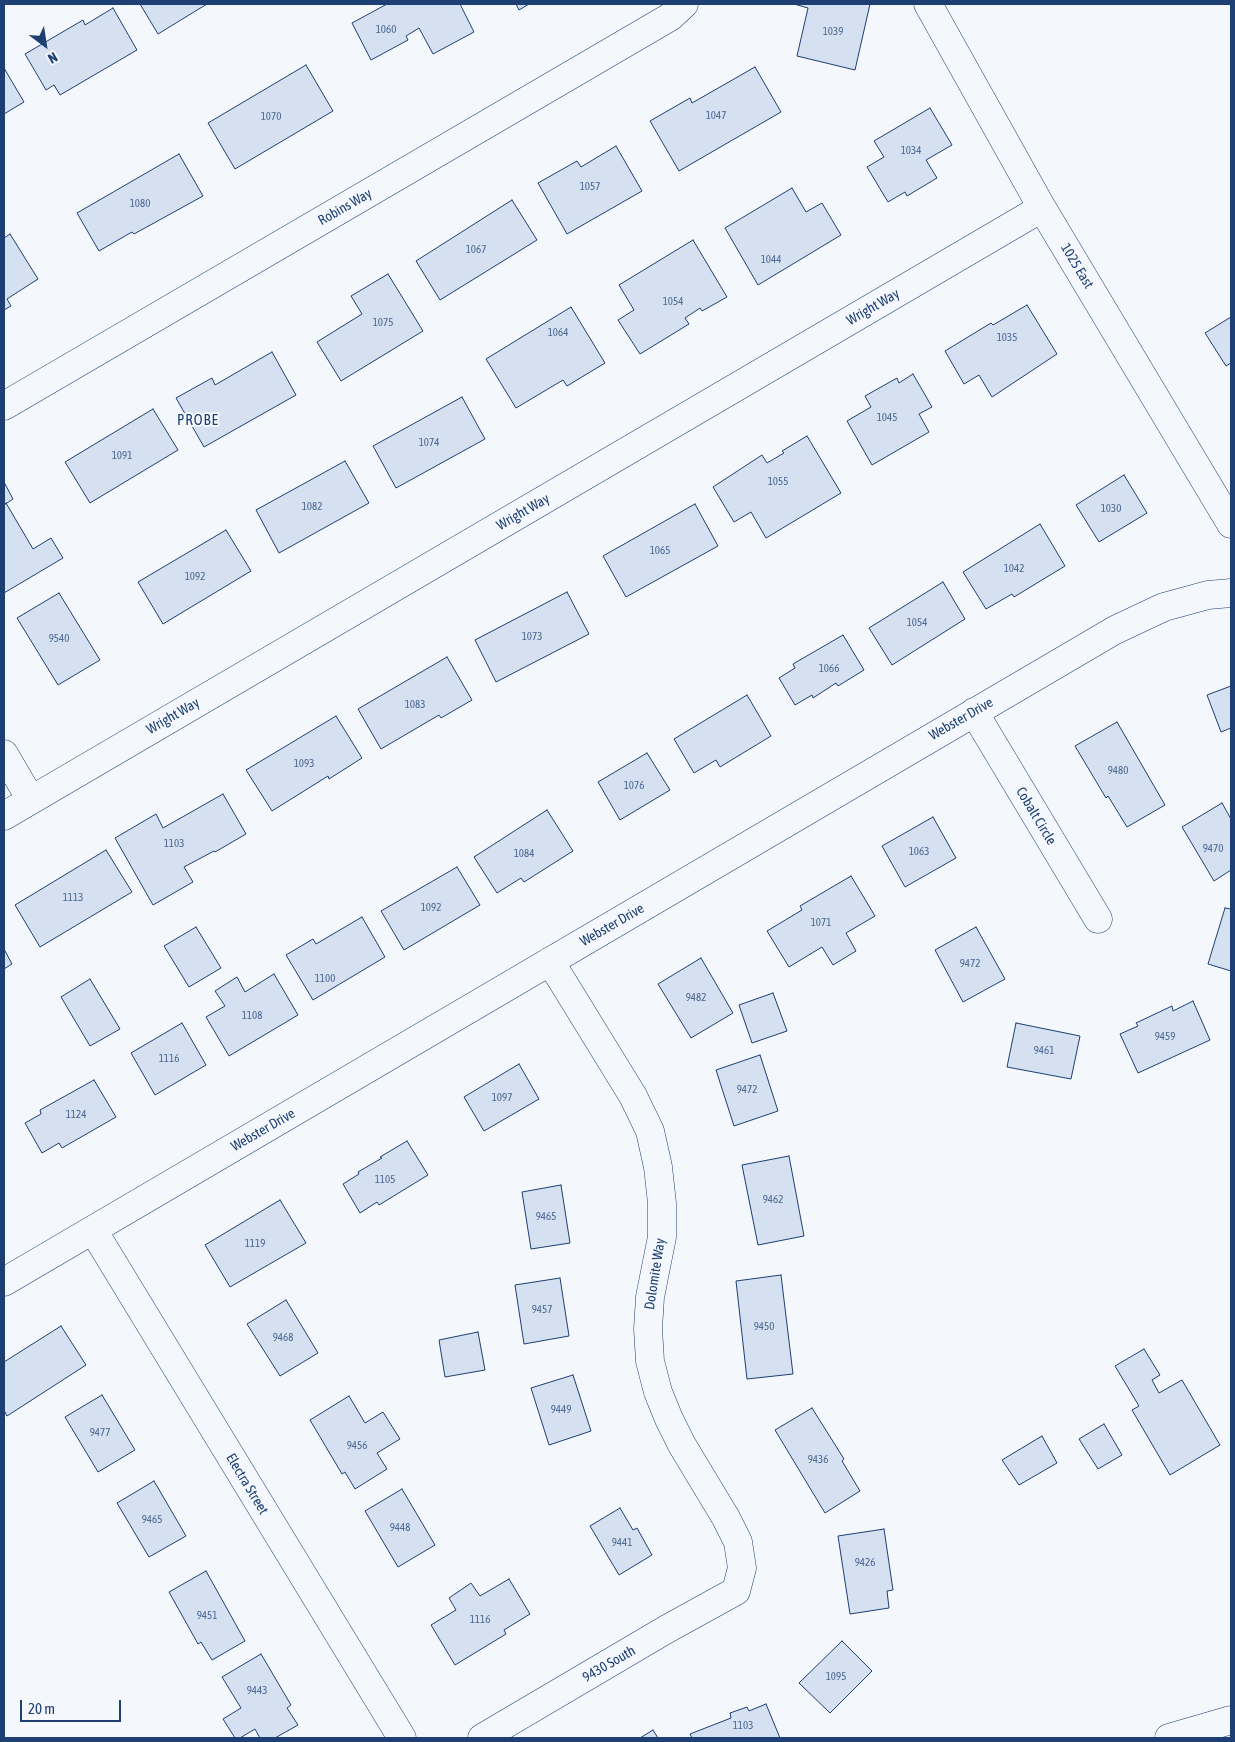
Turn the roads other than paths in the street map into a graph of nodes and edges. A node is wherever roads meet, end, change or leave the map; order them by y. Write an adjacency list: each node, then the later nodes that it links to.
1 (684, 4): 4 (street, Robins Way)
2 (928, 4): 3 (street, 1025 East)
3 (1042, 208): 5 (street, 1025 East); 9 (street, Wright Way)
4 (4, 406)
5 (1231, 524)
6 (1231, 593): 7 (street, Webster Drive)
7 (974, 712): 11 (street, Cobalt Circle); 12 (street, Webster Drive)
8 (4, 754): 9 (street)
9 (31, 800): 10 (street, Wright Way)
10 (4, 816)
11 (1098, 919)
12 (550, 961): 13 (street, Webster Drive); 15 (street, Dolomite Way)
13 (93, 1230): 14 (street, Webster Drive); 17 (street, Electra Street)
14 (4, 1282)
15 (736, 1592): 18 (street, 9430 South)
16 (1231, 1720): 19 (street)
17 (402, 1738)
18 (482, 1738)
19 (1169, 1738)

